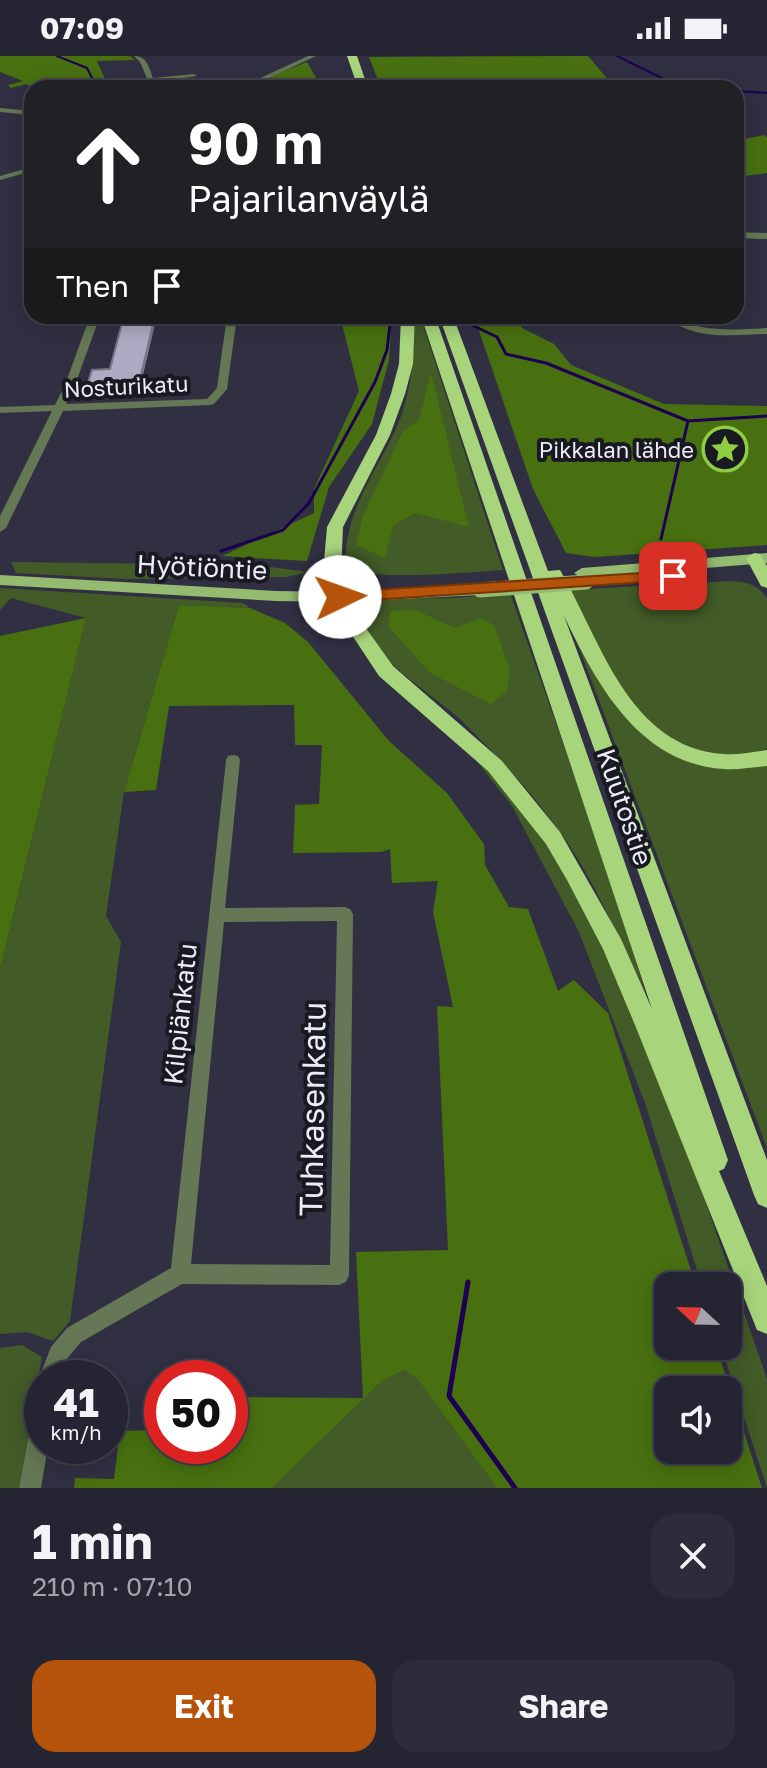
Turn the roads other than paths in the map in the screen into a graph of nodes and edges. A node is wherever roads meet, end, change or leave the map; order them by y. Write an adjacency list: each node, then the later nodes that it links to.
1 (137, 56): 5 (street)
2 (313, 56): 7 (street)
3 (352, 56): 8 (highway)
4 (194, 76): 6 (street)
5 (151, 80)
6 (174, 80)
7 (260, 80)
8 (360, 80)
9 (0, 110): 10 (street)
10 (24, 112)
11 (24, 171): 12 (street)
12 (0, 178)
13 (744, 235): 14 (street)
14 (767, 236)
15 (92, 324): 22 (street)
16 (231, 324): 22 (street, Nosturikatu)
17 (408, 324): 27 (highway)
18 (431, 324): 33 (highway, Kuutostie)
19 (449, 324): 28 (highway); 31 (highway, Kuutostie)
20 (684, 324): 21 (street)
21 (767, 331)
22 (58, 409): 23 (street, Nosturikatu); 24 (street)
23 (0, 410)
24 (0, 528)
25 (763, 567): 27 (main road, Hyötiöntie, bridge)
26 (0, 580): 27 (main road, Hyötiöntie)
27 (338, 591): 33 (highway)
28 (767, 758)
29 (233, 760): 30 (street, Kilpiänkatu)
30 (216, 915): 32 (street, Kilpiänkatu); 32 (street, Tuhkasenkatu)
31 (767, 1195)
32 (180, 1274): 34 (street)
33 (767, 1319)
34 (56, 1360)
35 (34, 1464): 36 (street)
36 (30, 1488)

